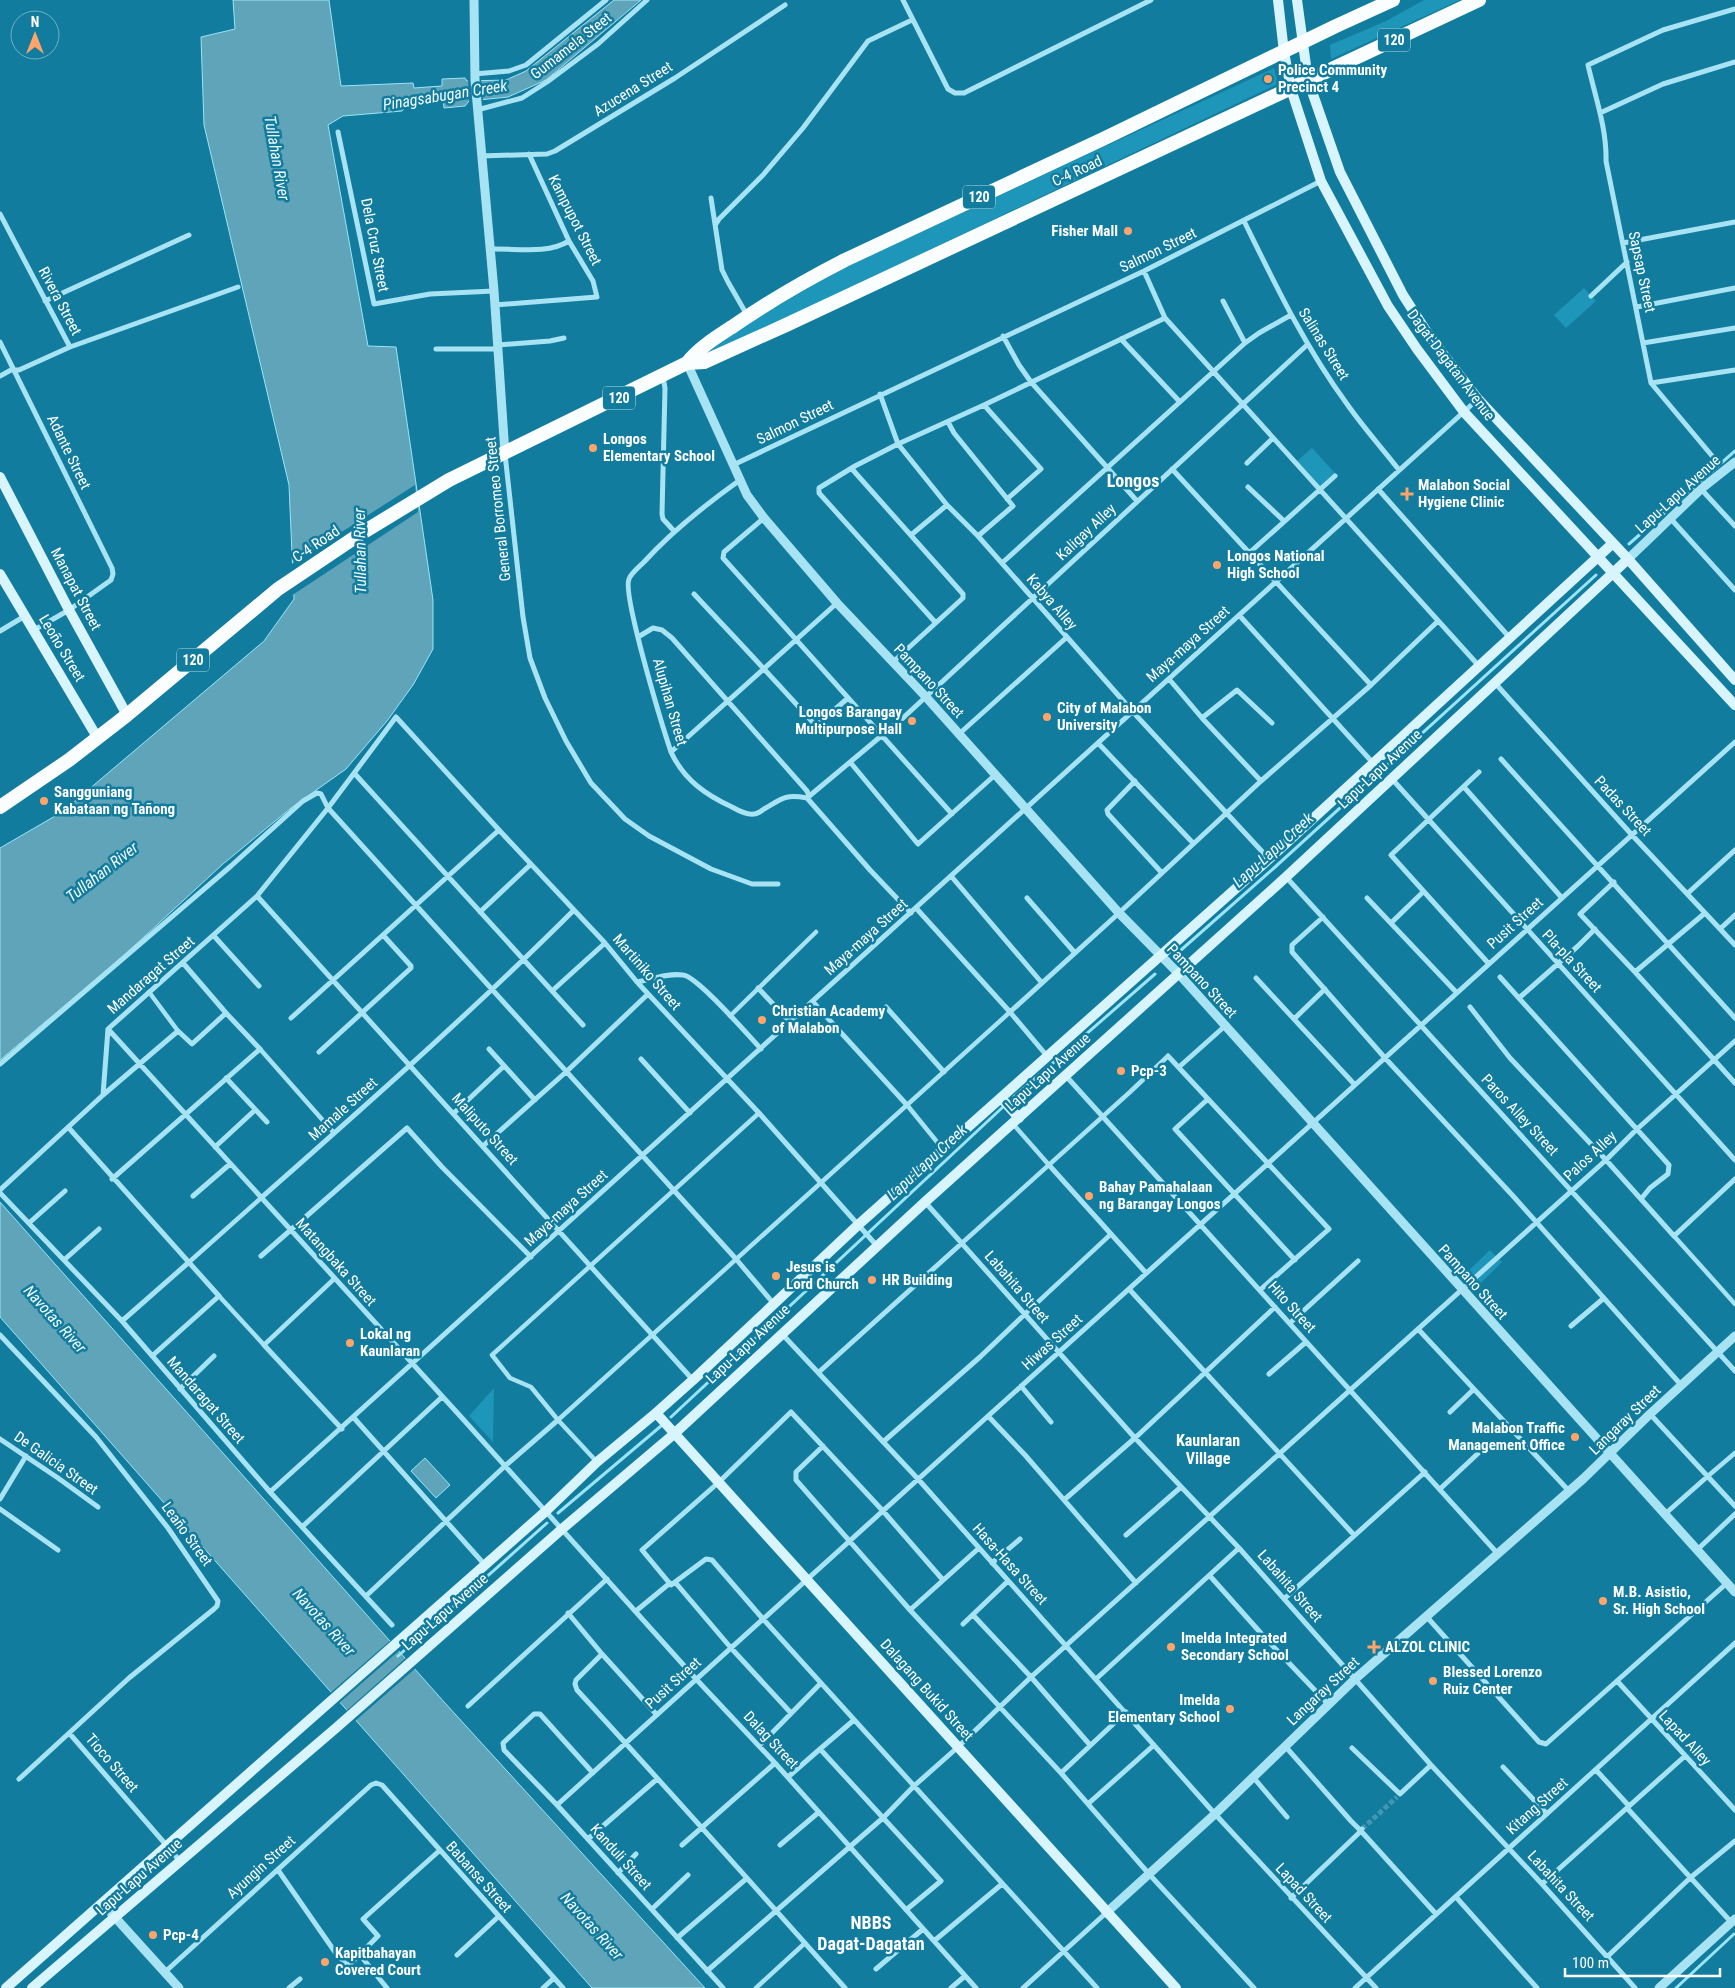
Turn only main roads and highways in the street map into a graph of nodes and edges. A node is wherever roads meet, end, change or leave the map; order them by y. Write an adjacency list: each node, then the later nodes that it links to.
1 (1278, 0): 6 (main road, Dagat-Dagatan Avenue)
2 (1297, 0): 5 (main road, Dagat-Dagatan Avenue)
3 (1393, 0): 5 (highway, C-4 Road / 120)
4 (1479, 0): 7 (highway, C-4 Road / 120)
5 (1303, 43): 6 (highway, C-4 Road / 120); 7 (main road, Dagat-Dagatan Avenue)
6 (1284, 52): 8 (main road, Dagat-Dagatan Avenue); 9 (highway, C-4 Road / 120)
7 (1308, 80): 8 (highway, C-4 Road / 120); 11 (main road, Dagat-Dagatan Avenue)
8 (1291, 89): 9 (highway, C-4 Road / 120); 12 (main road, Dagat-Dagatan Avenue)
9 (687, 364): 18 (highway, C-4 Road / 120)
10 (0, 477): 18 (main road, Manapat Street)
11 (1612, 544): 12 (main road, Lapu-Lapu Avenue); 13 (main road, Dagat-Dagatan Avenue)
12 (1597, 557): 15 (main road, Dagat-Dagatan Avenue); 21 (main road, Lapu-Lapu Avenue)
13 (1628, 559): 15 (main road, Lapu-Lapu Avenue); 16 (main road, Dagat-Dagatan Avenue)
14 (0, 574): 19 (main road, Leoño Street)
15 (1613, 574): 17 (main road, Dagat-Dagatan Avenue); 22 (main road, Lapu-Lapu Avenue)
16 (1735, 680)
17 (1735, 705)
18 (127, 715): 19 (highway, C-4 Road / 120)
19 (97, 737): 20 (highway, C-4 Road / 120)
20 (0, 807)
21 (1001, 1098): 22 (main road); 23 (main road, Lapu-Lapu Avenue)
22 (1016, 1121): 24 (main road, Lapu-Lapu Avenue)
23 (656, 1413): 24 (main road, Dalagang Bukid Street); 25 (main road, Lapu-Lapu Avenue)
24 (674, 1434): 26 (main road, Lapu-Lapu Avenue); 27 (main road, Dalagang Bukid Street)
25 (6, 1988)
26 (32, 1988)
27 (1176, 1988)

